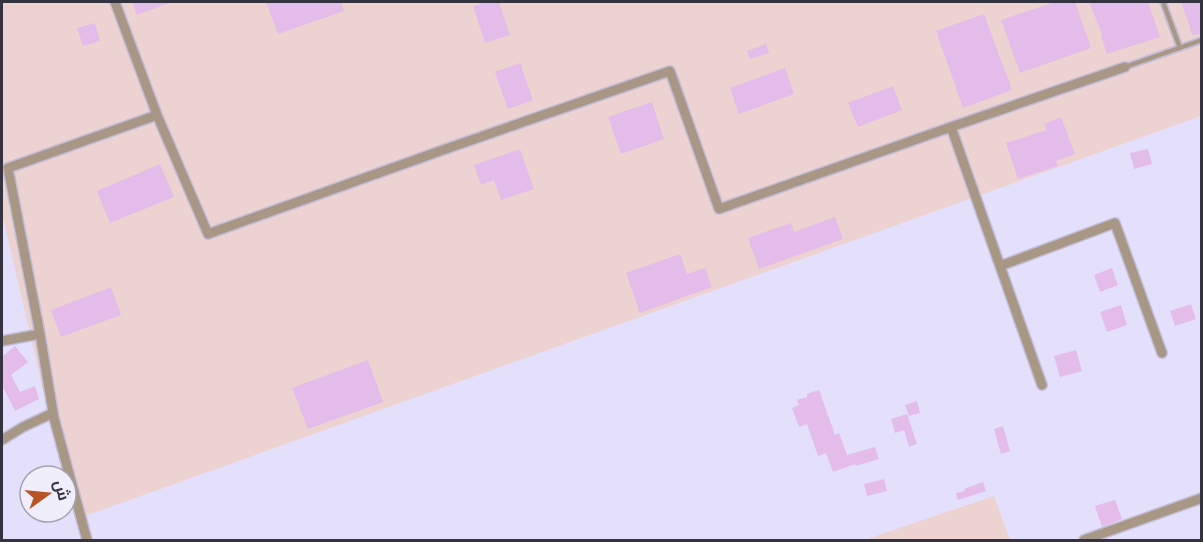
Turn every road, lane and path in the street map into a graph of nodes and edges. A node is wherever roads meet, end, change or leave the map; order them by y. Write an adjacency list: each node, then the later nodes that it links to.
1 (115, 2): 6 (street)
2 (1163, 2): 4 (lane)
3 (1202, 40): 4 (lane)
4 (1180, 48): 5 (lane)
5 (1125, 67): 7 (street)
6 (157, 115): 7 (street); 9 (street)
7 (951, 127): 8 (street)
8 (1000, 266): 11 (street); 12 (street)
9 (40, 334): 10 (street); 13 (street)
10 (2, 341)
11 (1162, 353)
12 (1042, 385)
13 (53, 413): 14 (street); 16 (street)
14 (2, 440)
15 (1202, 498): 17 (street)
16 (87, 540)
17 (1084, 540)

